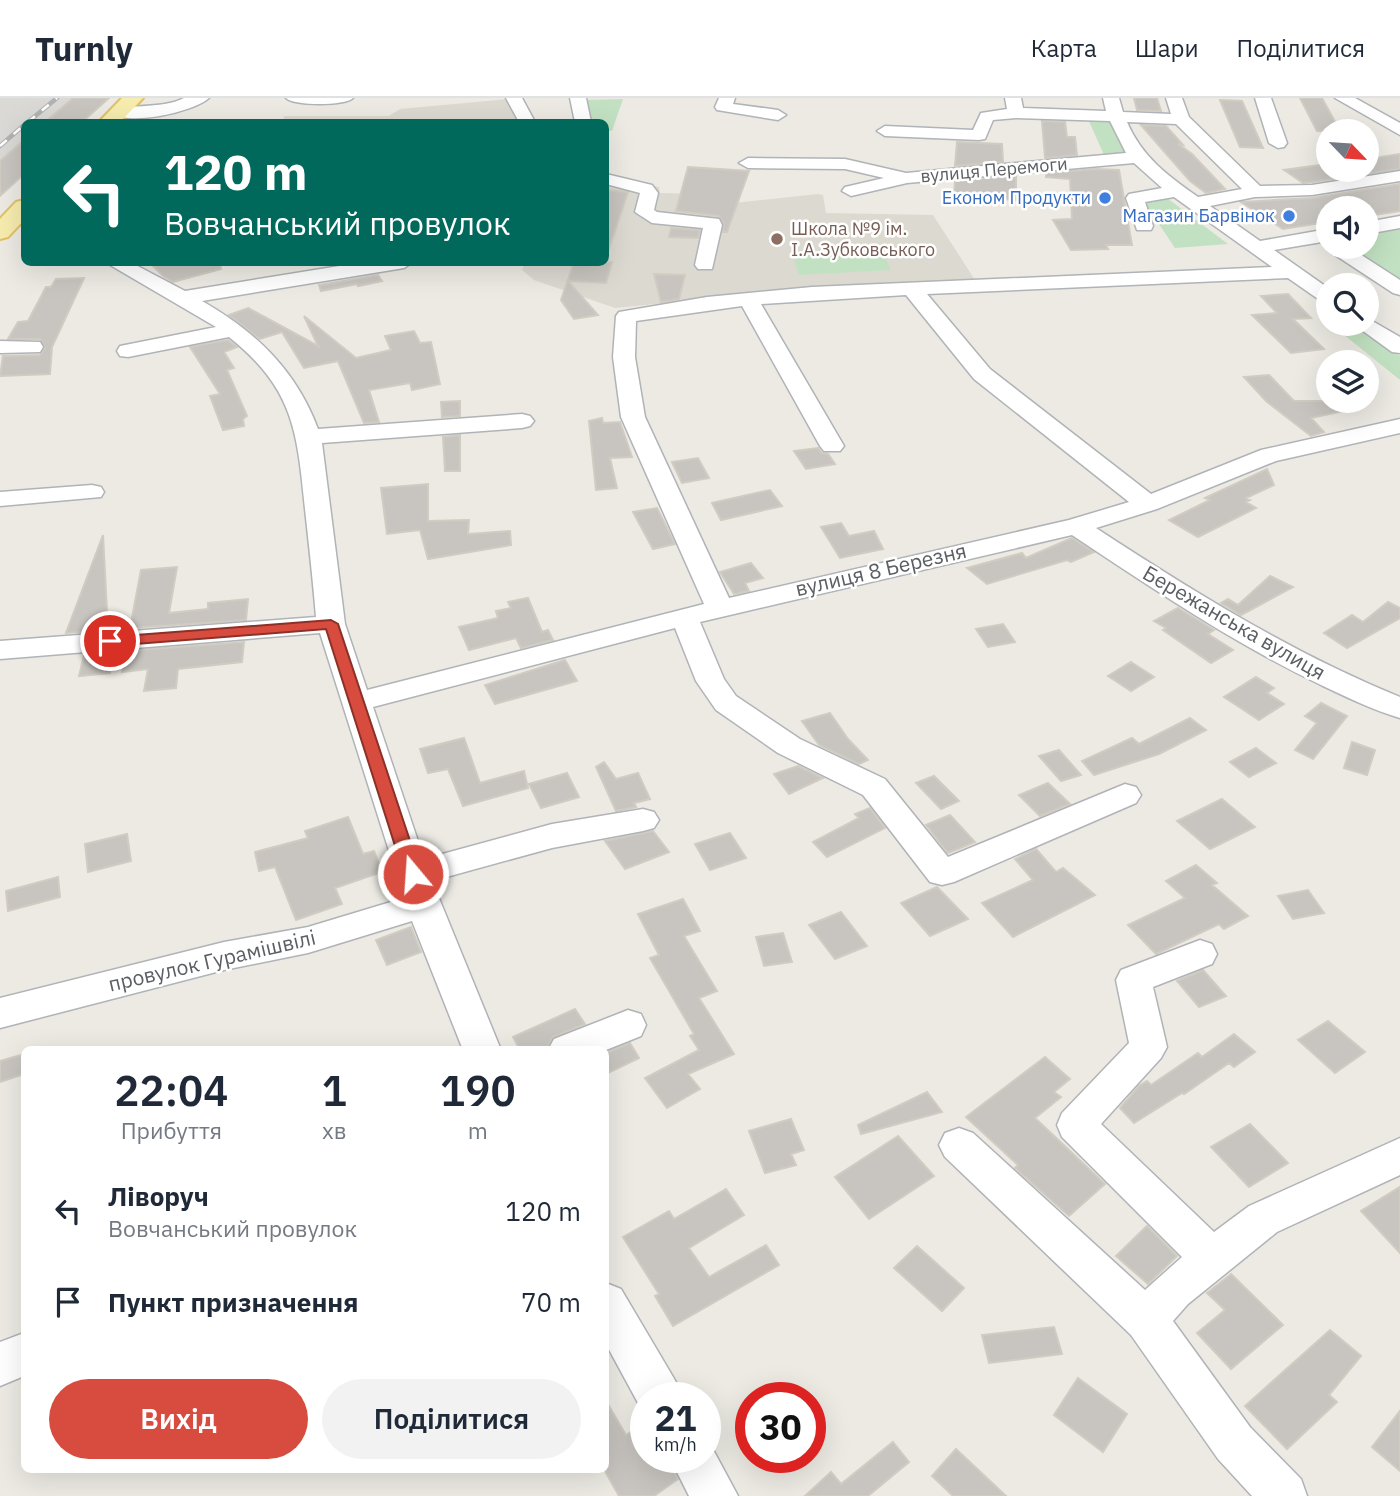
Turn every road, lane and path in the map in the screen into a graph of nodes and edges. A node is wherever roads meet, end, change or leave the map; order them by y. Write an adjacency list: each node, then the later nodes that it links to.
1 (192, 98): 2 (street); 14 (street)
2 (201, 98)
3 (294, 98): 4 (street)
4 (345, 98)
5 (514, 98): 17 (street)
6 (578, 98): 18 (street)
7 (727, 98): 15 (street)
8 (1111, 98): 16 (street)
9 (1174, 98): 19 (street)
10 (1263, 98): 23 (street)
11 (1343, 98): 21 (street)
12 (1014, 105): 13 (street); 20 (street); 22 (street)
13 (1072, 109): 16 (street); 25 (street)
14 (120, 111)
15 (778, 115)
16 (1115, 117): 19 (street); 24 (street)
17 (525, 119)
18 (582, 119)
19 (1181, 119): 34 (street)
20 (1005, 130)
21 (1400, 130)
22 (885, 131)
23 (1278, 144)
24 (1138, 157): 25 (street, вулиця Перемоги); 33 (street)
25 (1092, 161): 30 (street, вулиця Перемоги)
26 (748, 163): 30 (street)
27 (628, 167): 28 (street)
28 (609, 168)
29 (1400, 176): 34 (street)
30 (907, 178): 32 (street, вулиця Перемоги)
31 (609, 180): 44 (street)
32 (851, 191)
33 (1178, 191): 35 (street); 38 (street)
34 (1255, 192): 35 (street)
35 (1195, 203): 42 (street)
36 (21, 211): 40 (main road)
37 (1400, 222): 39 (street)
38 (1144, 226)
39 (1379, 226)
40 (0, 232)
41 (1316, 241): 42 (street)
42 (1257, 247): 47 (street)
43 (1356, 259): 50 (street)
44 (705, 265)
45 (121, 266): 51 (street)
46 (379, 266): 51 (street)
47 (1293, 272): 48 (street); 49 (street)
48 (1316, 288)
49 (912, 289): 52 (street); 65 (street)
50 (1400, 289)
51 (181, 298): 53 (street)
52 (748, 299): 62 (street); 67 (street)
53 (233, 330): 58 (street); 61 (street)
54 (1379, 333): 57 (street)
55 (0, 347): 56 (street)
56 (32, 347)
57 (1400, 347)
58 (128, 351)
59 (522, 421): 61 (street)
60 (1400, 426): 65 (street, вулиця 8 Березня)
61 (309, 438): 69 (street)
62 (832, 446)
63 (92, 492): 64 (street)
64 (0, 499)
65 (1148, 504): 66 (street, вулиця 8 Березня)
66 (1076, 526): 67 (street, вулиця 8 Березня); 72 (street, Бережанська вулиця)
67 (720, 608): 68 (street, вулиця 8 Березня)
68 (684, 617): 71 (street, вулиця 8 Березня); 73 (street)
69 (331, 624): 70 (street); 71 (street)
70 (0, 650)
71 (357, 702): 75 (street)
72 (1400, 708)
73 (1125, 795)
74 (643, 820): 75 (street, провулок Гурамішвілі)
75 (418, 889): 77 (street, провулок Гурамішвілі); 79 (street)
76 (1200, 954): 83 (street)
77 (0, 1013)
78 (628, 1025): 80 (street)
79 (480, 1046)
80 (577, 1046)
81 (959, 1145): 85 (street)
82 (1400, 1155): 83 (street)
83 (1213, 1259): 85 (street)
84 (609, 1308): 88 (street)
85 (1146, 1320): 91 (street)
86 (21, 1356): 87 (street)
87 (0, 1364)
88 (651, 1382)
89 (702, 1473): 90 (street)
90 (715, 1496)
91 (1284, 1496)

